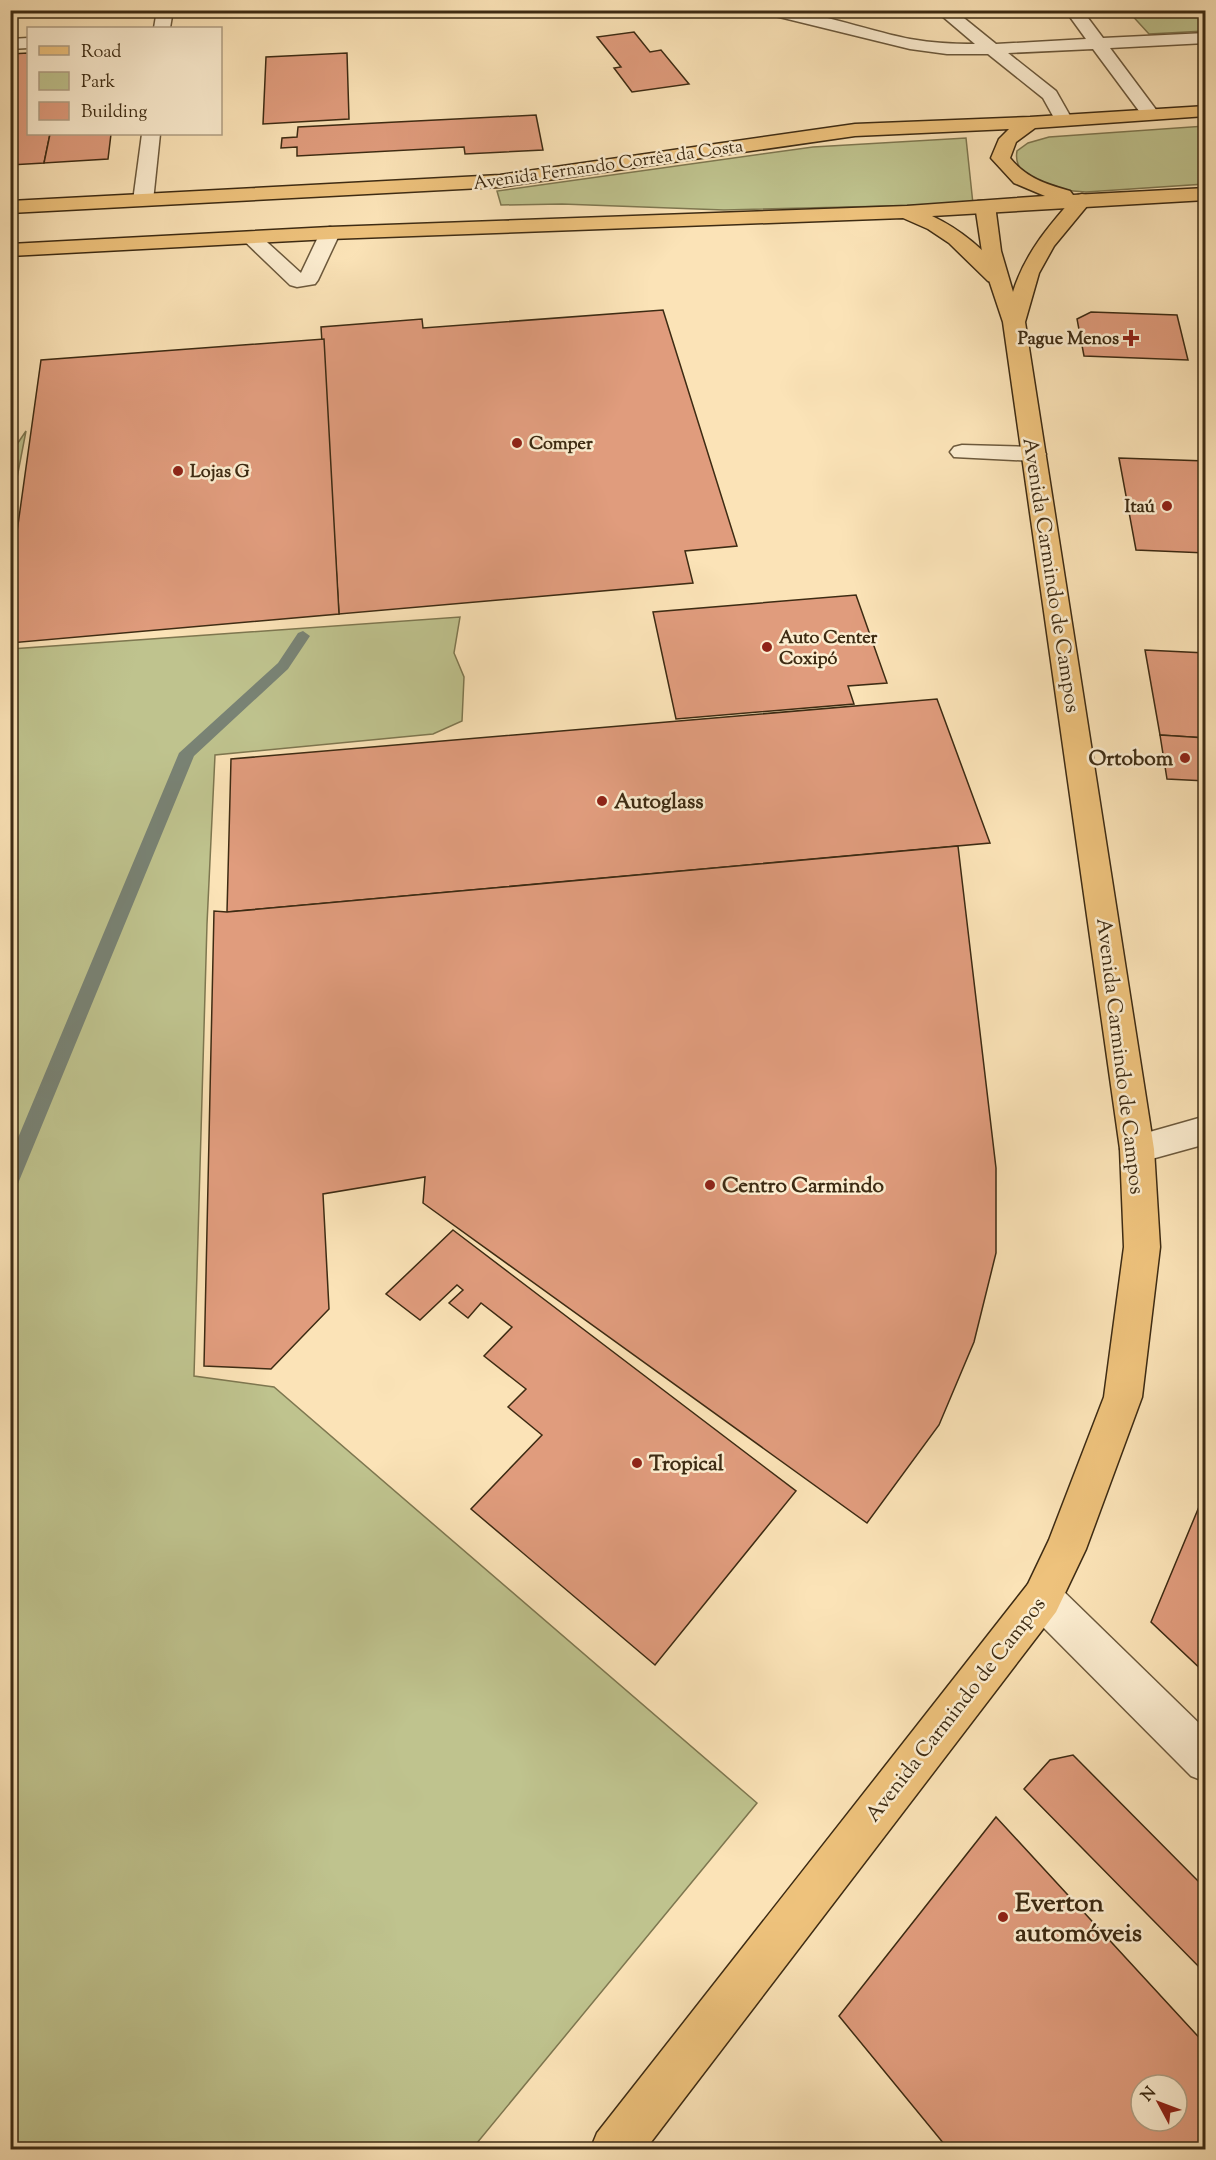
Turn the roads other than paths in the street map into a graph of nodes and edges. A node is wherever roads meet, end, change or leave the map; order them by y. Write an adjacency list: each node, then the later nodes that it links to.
1 (165, 10): 5 (street)
2 (773, 10): 10 (street)
3 (942, 10): 10 (street)
4 (1073, 10): 8 (street)
5 (162, 27)
6 (1206, 38): 8 (street)
7 (27, 43): 9 (street)
8 (1099, 43): 10 (street); 12 (street)
9 (10, 44)
10 (993, 49): 13 (street)
11 (1206, 111): 12 (main road, Avenida Fernando Corrêa da Costa)
12 (1151, 115): 13 (main road, Avenida Fernando Corrêa da Costa)
13 (1064, 121): 14 (main road, Avenida Fernando Corrêa da Costa)
14 (1030, 123): 16 (main road); 20 (main road, Avenida Fernando Corrêa da Costa)
15 (151, 135): 20 (street)
16 (1000, 158): 17 (main road); 19 (main road)
17 (990, 191): 19 (main road); 22 (main road); 26 (main road, Avenida Carmindo de Campos)
18 (1206, 194): 19 (main road)
19 (1082, 200): 27 (main road)
20 (143, 201): 21 (main road, Avenida Fernando Corrêa da Costa)
21 (10, 207)
22 (907, 212): 23 (main road); 26 (main road)
23 (330, 233): 24 (main road); 24 (street)
24 (250, 237): 25 (main road)
25 (10, 250)
26 (996, 277): 27 (main road, Avenida Carmindo de Campos)
27 (1014, 322): 29 (main road, Avenida Carmindo de Campos)
28 (962, 452): 29 (street)
29 (1034, 454): 31 (main road, Avenida Carmindo de Campos)
30 (1206, 1130): 31 (street)
31 (1137, 1149): 32 (main road, Avenida Carmindo de Campos)
32 (1042, 1598): 33 (street); 34 (main road, Avenida Carmindo de Campos)
33 (1206, 1761)
34 (614, 2150)

